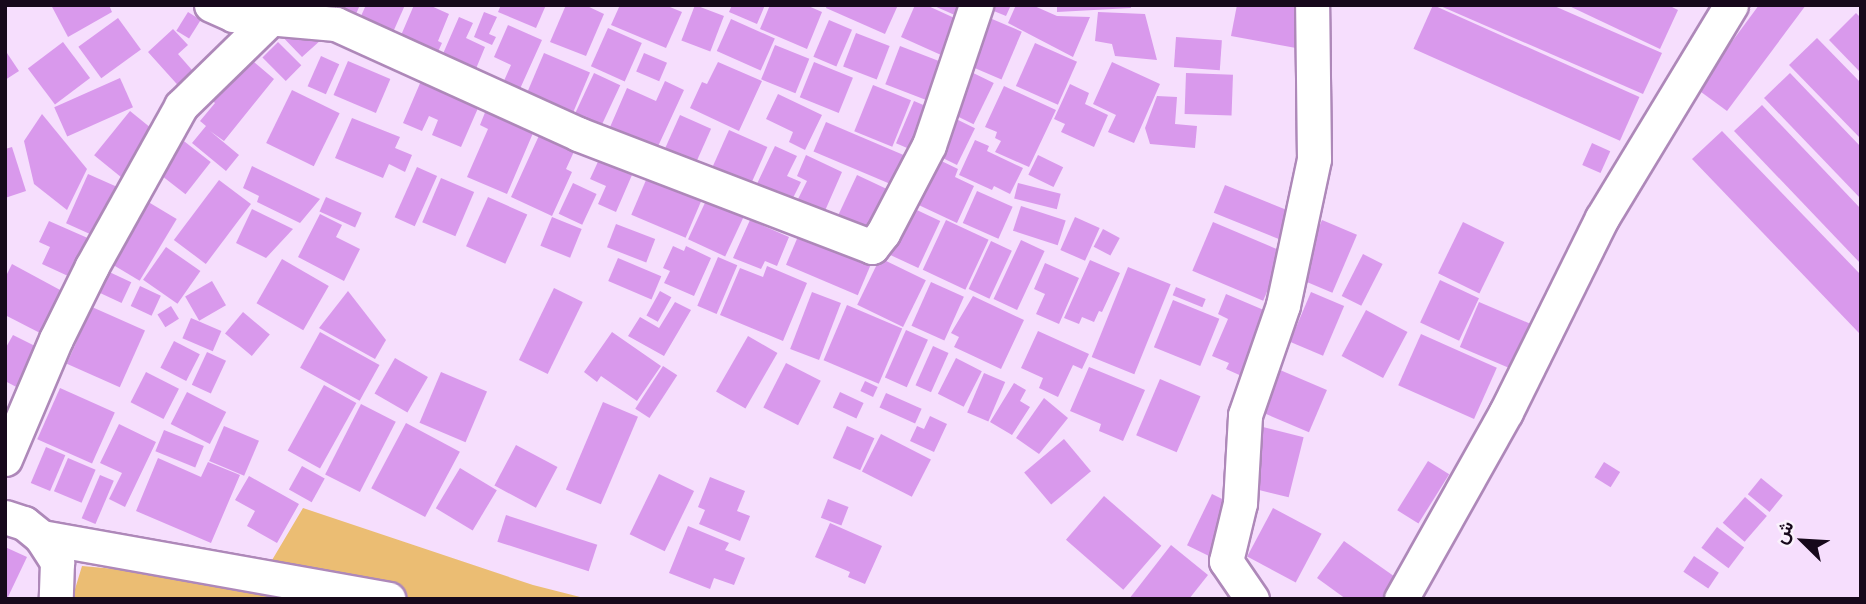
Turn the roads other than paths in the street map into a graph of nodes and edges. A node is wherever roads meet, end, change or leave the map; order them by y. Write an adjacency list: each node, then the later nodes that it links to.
1 (976, 5): 5 (street)
2 (1312, 5): 11 (street)
3 (1731, 5): 12 (street)
4 (227, 9): 5 (street)
5 (270, 19): 6 (street)
6 (5, 459)
7 (5, 517): 8 (street)
8 (41, 537): 9 (street); 10 (street)
9 (56, 599)
10 (389, 599)
11 (1252, 599)
12 (1401, 599)

